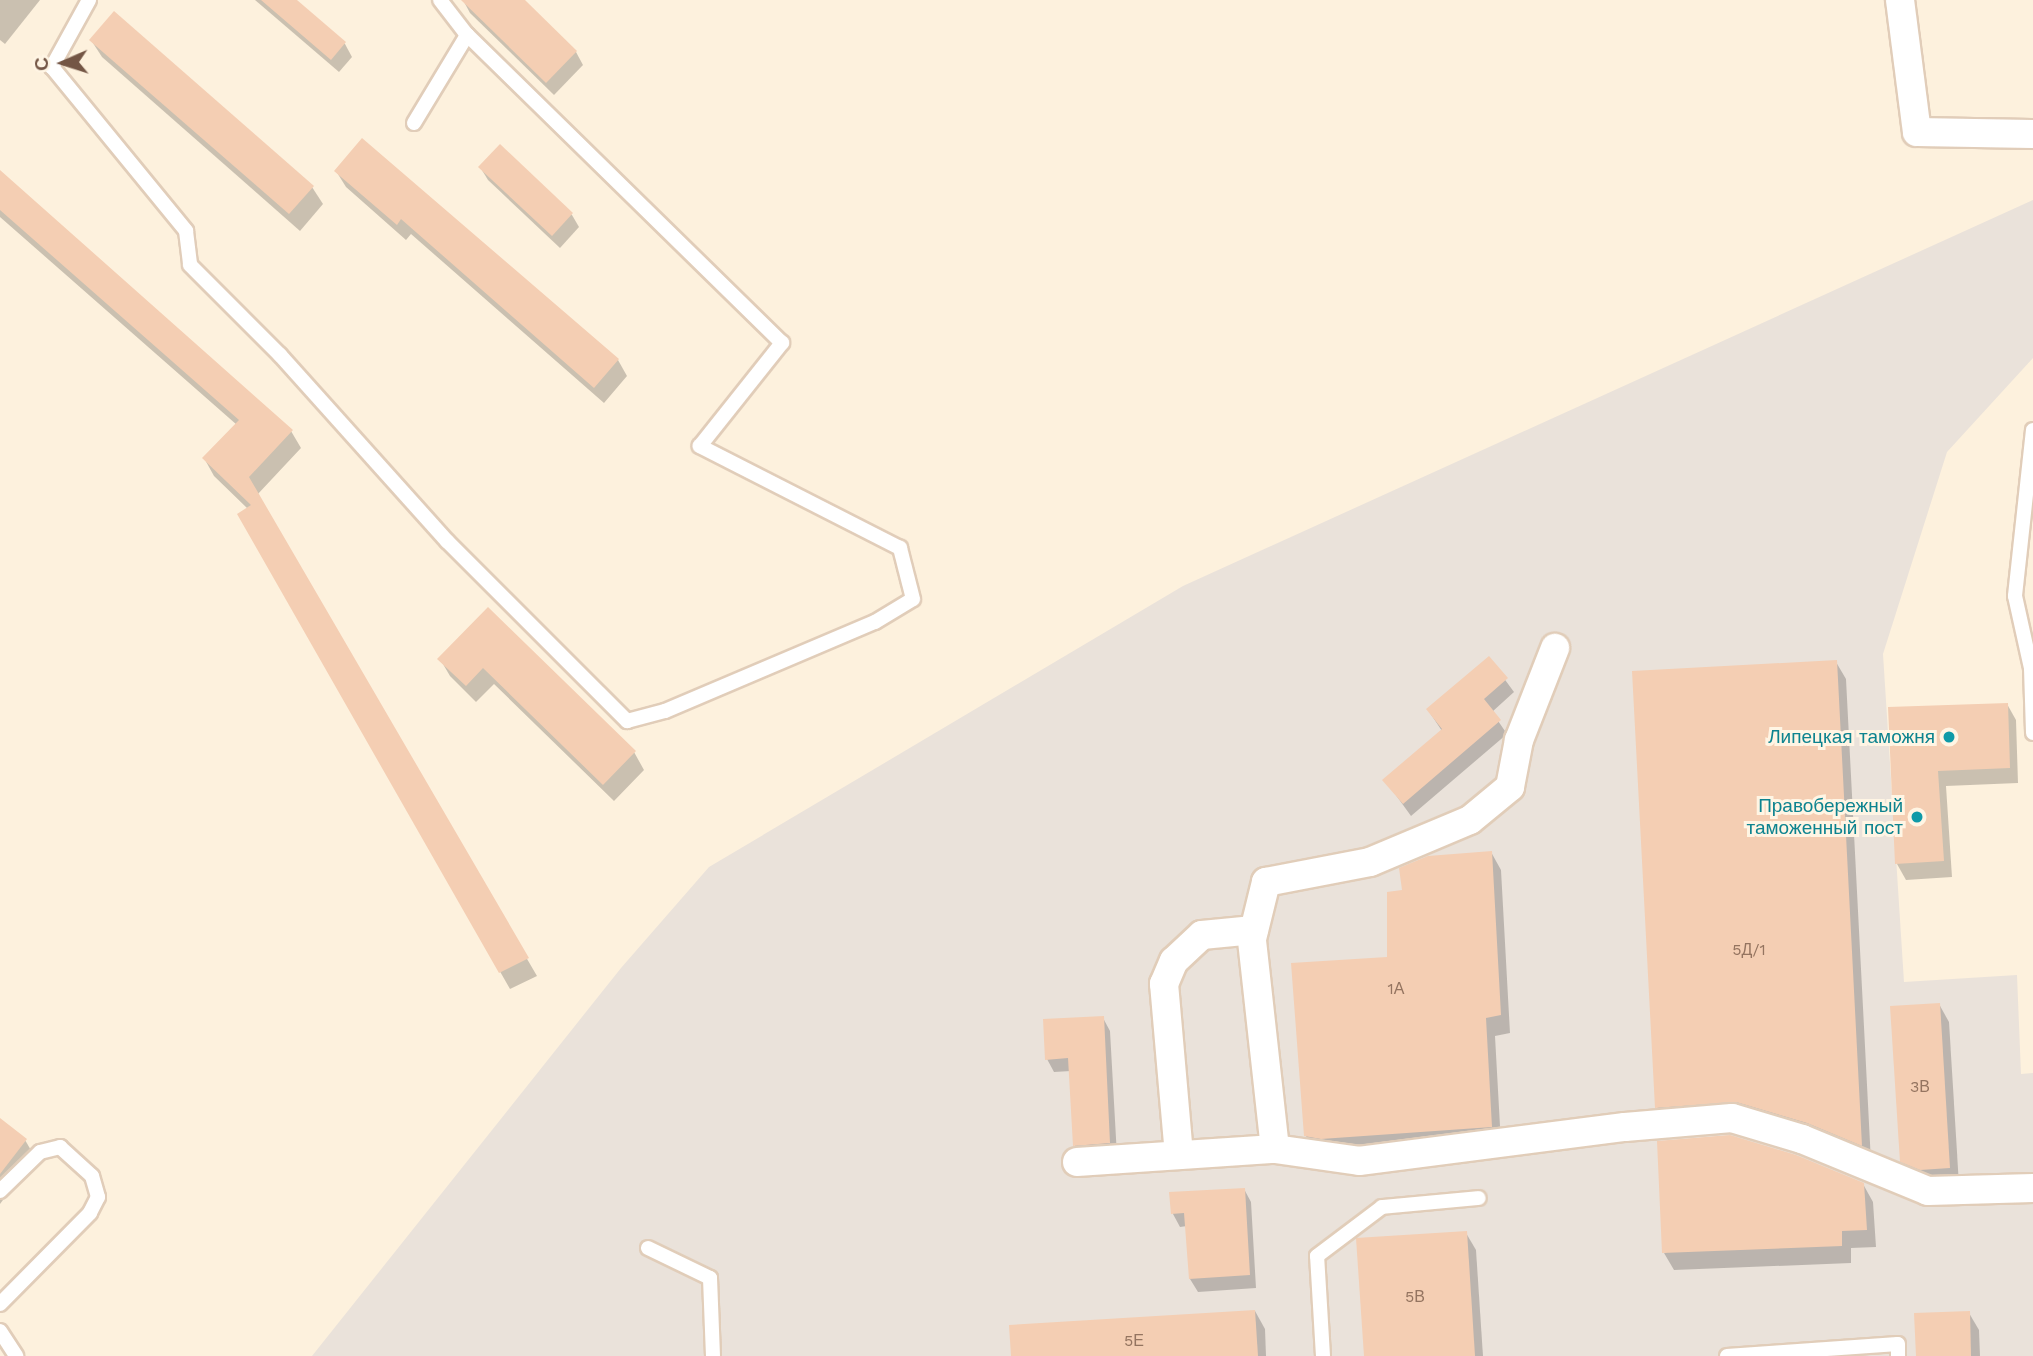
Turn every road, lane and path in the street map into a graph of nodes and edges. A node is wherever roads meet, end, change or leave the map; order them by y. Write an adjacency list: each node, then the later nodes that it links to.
1 (89, 0): 4 (lane)
2 (440, 0): 4 (lane)
3 (1900, 0): 6 (street)
4 (467, 35): 5 (lane)
5 (414, 123)
6 (2033, 134)
7 (2033, 430): 9 (lane)
8 (1555, 648): 10 (street)
9 (2033, 733)
10 (1254, 930): 11 (street); 12 (street)
11 (1275, 1149): 12 (street); 14 (street)
12 (1179, 1155): 13 (street)
13 (1077, 1162)
14 (2033, 1188)
15 (0, 1191): 18 (lane)
16 (1479, 1198): 22 (lane)
17 (648, 1248): 21 (lane)
18 (0, 1304)
19 (0, 1331): 20 (lane)
20 (16, 1356)
21 (713, 1356)
22 (1323, 1356)
23 (1727, 1356): 24 (lane)
24 (1898, 1356)

